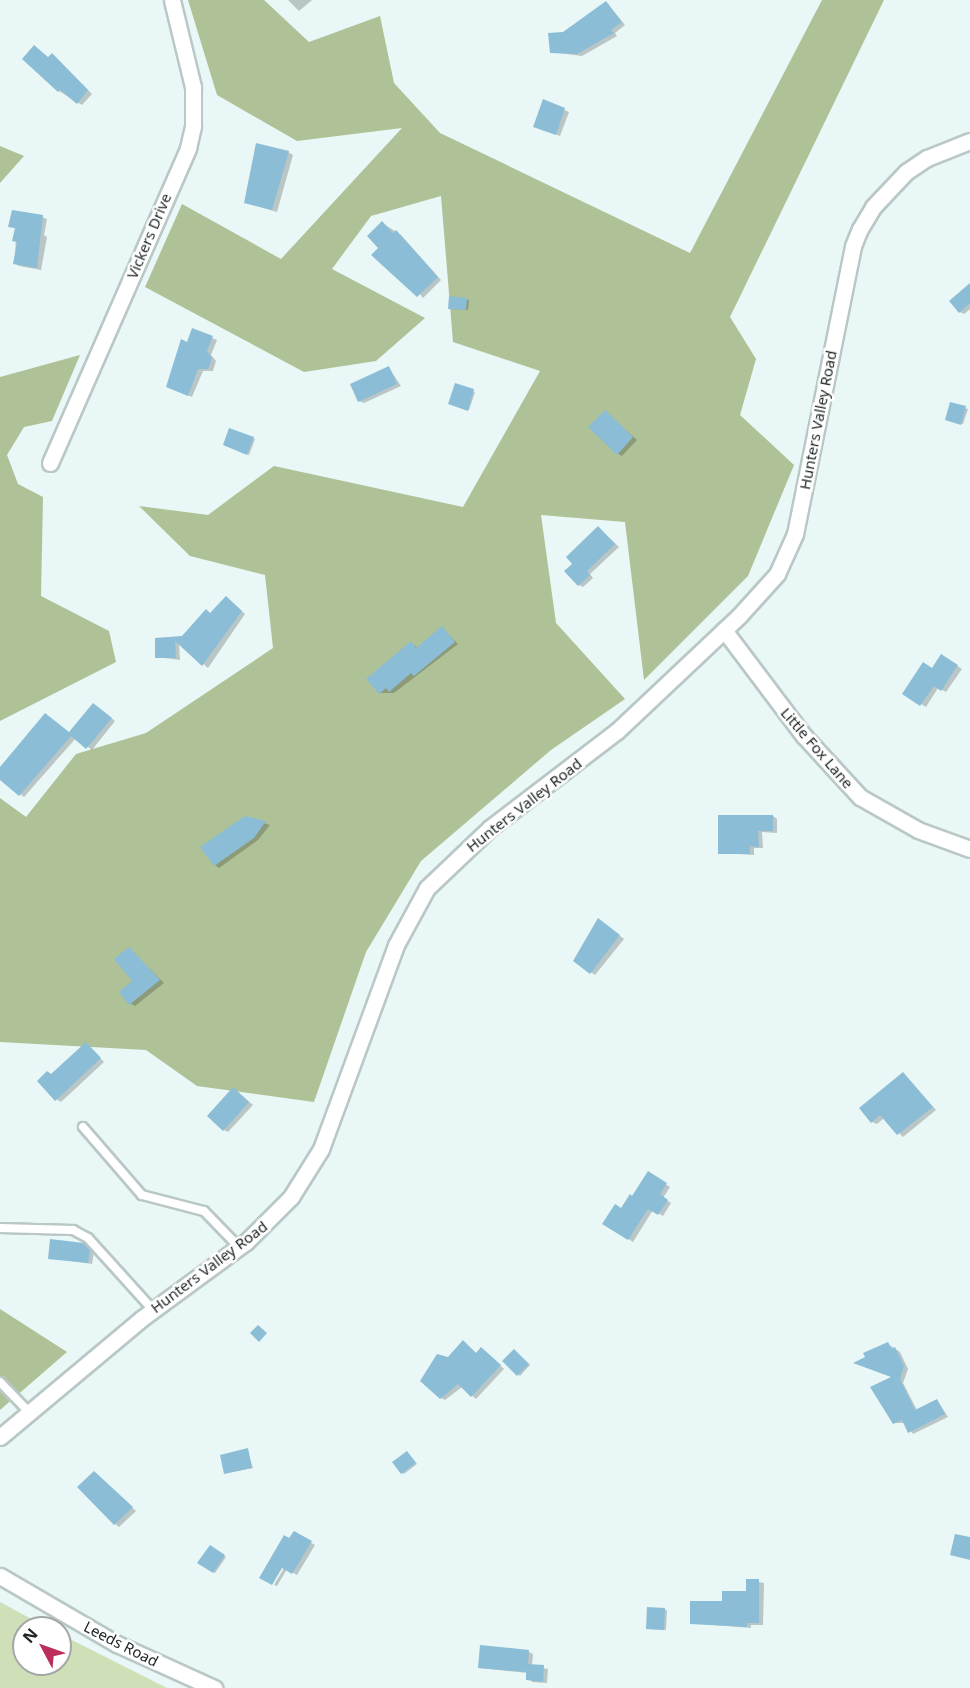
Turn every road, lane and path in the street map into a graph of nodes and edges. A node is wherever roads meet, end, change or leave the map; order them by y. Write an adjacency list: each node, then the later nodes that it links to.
1 (172, 0): 3 (street, Vickers Drive)
2 (970, 141): 4 (street, Hunters Valley Road)
3 (50, 463)
4 (724, 630): 5 (street, Little Fox Lane); 8 (street, Hunters Valley Road)
5 (970, 849)
6 (83, 1127): 8 (lane)
7 (0, 1228): 9 (lane)
8 (239, 1247): 9 (street, Hunters Valley Road)
9 (153, 1310): 11 (street, Hunters Valley Road)
10 (0, 1382): 11 (lane)
11 (28, 1411): 12 (street, Hunters Valley Road)
12 (0, 1437)
13 (0, 1576): 14 (street, Leeds Road)
14 (214, 1688)

